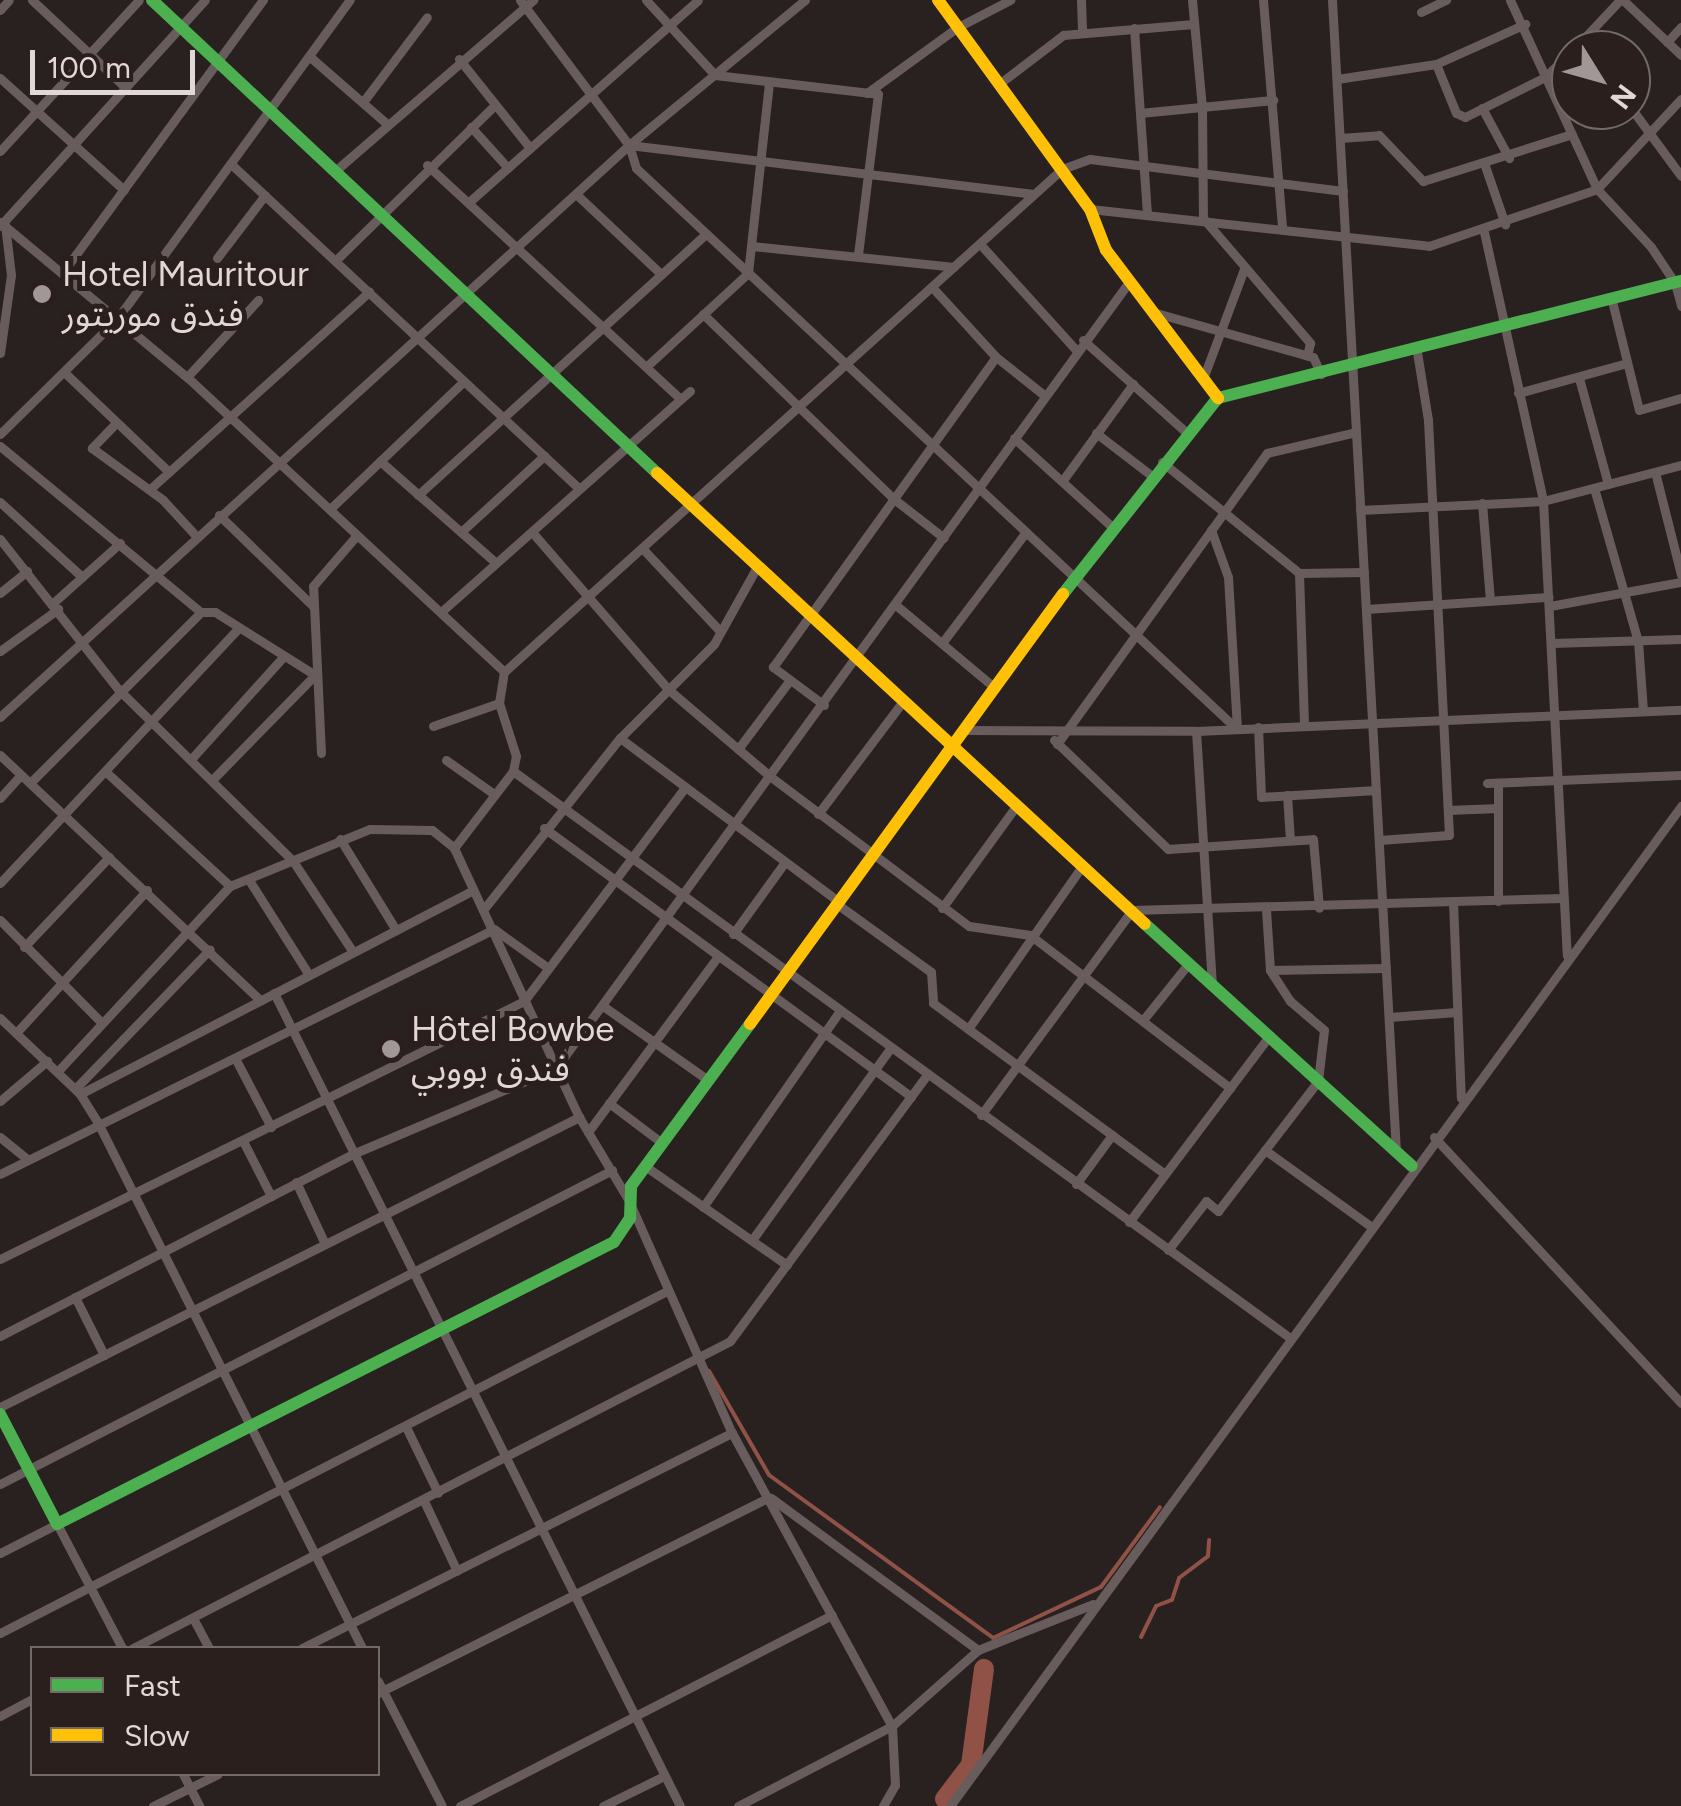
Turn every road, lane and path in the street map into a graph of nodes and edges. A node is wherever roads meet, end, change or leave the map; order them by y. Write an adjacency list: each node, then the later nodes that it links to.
1 (9, 0): 23 (street)
2 (32, 0): 36 (street)
3 (139, 0): 36 (street)
4 (152, 0): 29 (street)
5 (204, 0): 29 (street)
6 (262, 0): 39 (street)
7 (350, 0): 38 (street)
8 (646, 0): 28 (street)
9 (698, 0): 28 (street)
10 (805, 0): 43 (street)
11 (938, 0): 30 (street)
12 (1010, 0): 30 (street)
13 (1080, 0): 34 (street)
14 (1192, 0): 26 (street)
15 (1263, 0): 53 (street)
16 (1332, 0): 46 (street)
17 (1446, 0): 24 (street)
18 (1510, 0): 27 (street)
19 (1602, 0): 22 (street)
20 (1621, 0): 22 (street); 35 (street)
21 (526, 2): 40 (street); 51 (street)
22 (1612, 8): 33 (street)
23 (0, 10)
24 (1421, 12)
25 (427, 17): 54 (street)
26 (1194, 24): 32 (street); 56 (street)
27 (1525, 24): 41 (street); 44 (street)
28 (670, 25): 43 (street); 51 (street)
29 (181, 26): 39 (street); 49 (street)
30 (958, 27): 48 (street); 50 (street)
31 (1681, 27): 35 (street)
32 (1134, 28): 34 (street); 60 (street)
33 (1593, 30)
34 (1082, 32): 48 (street)
35 (1667, 42): 37 (street)
36 (89, 54): 49 (street); 59 (street)
37 (1681, 55)
38 (309, 56): 54 (street); 58 (street)
39 (219, 60): 58 (street); 85 (street)
40 (459, 60): 55 (street); 61 (street)
41 (1436, 64): 46 (street); 57 (street)
42 (1551, 71): 44 (street)
43 (716, 75): 47 (street); 67 (street)
44 (1545, 76): 57 (street); 64 (street)
45 (0, 78): 59 (street)
46 (1336, 79): 66 (street)
47 (768, 84): 50 (street); 71 (street)
48 (1000, 84): 78 (street)
49 (126, 88): 68 (street)
50 (867, 93): 80 (street)
51 (590, 95): 67 (street); 69 (street)
52 (1681, 99): 65 (street)
53 (1273, 100): 56 (street); 83 (street)
54 (362, 102): 61 (street)
55 (496, 105): 62 (street); 69 (street)
56 (1202, 108): 60 (street); 81 (street)
57 (1482, 108): 72 (street)
58 (270, 109): 74 (street); 79 (street)
59 (37, 111): 68 (street); 70 (street)
60 (1140, 113): 77 (street)
61 (387, 124): 79 (street)
62 (471, 127): 75 (street); 76 (street)
63 (1648, 130): 65 (street)
64 (1572, 134): 72 (street); 84 (street)
65 (1651, 134): 82 (street); 84 (street)
66 (1340, 138): 73 (street); 86 (street)
67 (629, 145): 71 (street); 88 (street); 100 (street)
68 (75, 146): 85 (street); 95 (street)
69 (530, 148): 76 (street)
70 (0, 151)
71 (761, 157): 80 (street); 102 (street)
72 (1509, 158): 73 (street)
73 (1484, 163): 96 (street)
74 (231, 164): 87 (street); 122 (street)
75 (428, 165): 90 (street); 93 (street)
76 (508, 168): 90 (street)
77 (1143, 168): 78 (street); 81 (street); 92 (street)
78 (1062, 169): 89 (street); 91 (street)
79 (336, 172): 93 (street)
80 (868, 173): 89 (street); 104 (street)
81 (1205, 175): 83 (street); 94 (street)
82 (1681, 176)
83 (1279, 184): 86 (street); 97 (street)
84 (1597, 189): 96 (street); 113 (street)
85 (124, 190): 109 (street)
86 (1343, 191): 99 (street)
87 (265, 194): 105 (street); 106 (street)
88 (576, 194): 103 (street); 111 (street)
89 (1032, 194): 101 (street)
90 (469, 202): 103 (street)
91 (1090, 208): 92 (street); 112 (street)
92 (1147, 212): 94 (street)
93 (381, 213): 106 (street); 116 (street)
94 (1202, 218): 97 (street); 108 (street)
95 (2, 224): 109 (street); 130 (street)
96 (1505, 224): 98 (street)
97 (1282, 226): 99 (street)
98 (1484, 232): 99 (street); 124 (street)
99 (1345, 233): 136 (street)
100 (706, 234): 110 (street); 111 (street)
101 (980, 244): 107 (street); 128 (street)
102 (752, 246): 104 (street); 110 (street)
103 (516, 247): 116 (street); 123 (street)
104 (858, 254): 107 (street)
105 (217, 258)
106 (336, 260): 115 (street)
107 (954, 267): 114 (street)
108 (1244, 269): 125 (street); 131 (street)
109 (63, 272): 122 (street)
110 (748, 272): 121 (street); 134 (street)
111 (661, 274): 123 (street)
112 (1129, 282): 120 (street); 127 (street)
113 (1678, 282): 118 (street); 119 (street)
114 (932, 287): 132 (street); 134 (street)
115 (369, 292): 126 (street); 152 (street)
116 (468, 294): 126 (street); 138 (street)
117 (258, 300): 141 (street)
118 (1612, 301): 124 (street); 133 (street)
119 (1681, 306)
120 (1156, 313): 125 (street); 140 (street)
121 (703, 314): 135 (street); 151 (street)
122 (117, 319): 137 (street); 141 (street)
123 (605, 326): 135 (street); 138 (street)
124 (1503, 330): 129 (street); 146 (street)
125 (1220, 332): 131 (street); 140 (street)
126 (418, 337): 143 (street); 165 (street)
127 (1084, 340): 128 (street); 144 (street)
128 (1076, 350): 147 (street)
129 (1417, 352): 136 (street); 183 (street)
130 (0, 353)
131 (1307, 356): 139 (street)
132 (996, 358): 147 (street); 161 (street)
133 (1627, 363): 142 (street); 149 (street)
134 (846, 364): 151 (street); 161 (street)
135 (647, 366): 150 (street)
136 (1352, 368): 139 (street); 155 (street)
137 (64, 372): 154 (street); 157 (street)
138 (553, 372): 153 (street); 160 (street)
139 (1322, 375): 148 (street)
140 (1204, 376): 148 (street)
141 (188, 377): 152 (street)
142 (1579, 378): 146 (street); 172 (street)
143 (464, 381): 153 (street); 164 (street)
144 (1133, 384): 156 (street); 158 (street)
145 (690, 391): 150 (street)
146 (1518, 393): 179 (street)
147 (1044, 395): 159 (street)
148 (1218, 398): 156 (street)
149 (1681, 398)
150 (680, 399): 160 (street)
151 (798, 408): 178 (street); 181 (street)
152 (230, 416): 165 (street); 168 (street)
153 (503, 418): 163 (street); 177 (street)
154 (116, 422): 168 (street); 175 (street)
155 (1356, 432): 185 (street); 186 (street)
156 (1187, 433): 166 (street)
157 (0, 434)
158 (1096, 434): 170 (street); 171 (street)
159 (1014, 438): 171 (street); 173 (street)
160 (629, 445): 176 (street); 181 (street)
161 (933, 445): 173 (street); 178 (street)
162 (0, 446): 197 (street)
163 (544, 456): 176 (street); 190 (street)
164 (380, 461): 177 (street); 184 (street)
165 (278, 462): 184 (street); 187 (street)
166 (1162, 462): 170 (street); 186 (street)
167 (1681, 466): 169 (street)
168 (168, 472): 175 (street)
169 (1656, 472): 172 (street); 207 (street)
170 (1152, 476): 188 (street)
171 (1063, 480): 188 (street)
172 (1608, 484): 174 (street)
173 (978, 488): 192 (street); 195 (street)
174 (1594, 488): 179 (street); 209 (street)
175 (150, 489): 194 (street)
176 (579, 489): 191 (street)
177 (418, 494): 190 (street)
178 (894, 500): 195 (street); 220 (street)
179 (1543, 501): 182 (street); 212 (street)
180 (0, 502): 205 (street)
181 (692, 503): 198 (street); 200 (street)
182 (1482, 503): 183 (street); 211 (street)
183 (1432, 506): 185 (street); 213 (street)
184 (330, 509): 193 (street)
185 (1360, 510): 202 (street)
186 (1224, 512): 189 (street); 203 (street)
187 (219, 516): 194 (street); 216 (street)
188 (1112, 528): 206 (street)
189 (1211, 530): 223 (street); 251 (street)
190 (461, 532): 199 (street)
191 (532, 532): 199 (street); 210 (street)
192 (1026, 532): 206 (street); 226 (street)
193 (357, 535): 216 (street); 219 (street)
194 (197, 537): 204 (street)
195 (944, 538): 215 (street)
196 (0, 539): 201 (street)
197 (120, 543): 204 (street); 205 (street)
198 (642, 548): 210 (street); 222 (street)
199 (496, 563): 219 (street)
200 (759, 563): 220 (street); 222 (street)
201 (27, 572): 208 (street); 214 (street)
202 (1364, 572): 203 (street); 217 (street)
203 (1299, 573): 248 (street)
204 (157, 574): 218 (street); 227 (street)
205 (82, 577): 214 (street)
206 (1075, 578): 223 (street); 235 (street)
207 (1681, 578): 209 (street)
208 (0, 593)
209 (1623, 596): 212 (street); 225 (street)
210 (588, 597): 232 (street); 237 (street)
211 (1490, 600): 212 (street); 213 (street)
212 (1549, 601): 228 (street)
213 (1435, 604): 217 (street); 245 (street)
214 (55, 606): 227 (street); 229 (street)
215 (897, 606): 226 (street); 231 (street)
216 (314, 607): 233 (street)
217 (1366, 609): 247 (street)
218 (202, 612): 221 (street); 236 (street)
219 (440, 612): 232 (street)
220 (812, 613): 231 (street); 234 (street)
221 (239, 628): 230 (street); 246 (street)
222 (720, 631): 237 (street)
223 (1136, 635): 251 (street); 253 (street)
224 (1681, 639): 225 (street)
225 (1638, 642): 228 (street); 241 (street)
226 (942, 643): 235 (street)
227 (84, 644): 236 (street); 244 (street)
228 (1552, 644): 243 (street)
229 (0, 652)
230 (284, 656): 233 (street); 261 (street)
231 (860, 658): 238 (street); 240 (street)
232 (504, 672): 239 (street)
233 (315, 675): 259 (street); 268 (street)
234 (790, 680): 240 (street); 258 (street)
235 (995, 688): 252 (street)
236 (118, 689): 246 (street); 270 (street)
237 (669, 690): 255 (street); 258 (street)
238 (904, 700): 257 (street); 281 (street)
239 (498, 703): 249 (street); 264 (street)
240 (824, 705): 267 (street)
241 (1643, 710): 242 (street); 243 (street)
242 (1681, 710)
243 (1557, 713): 245 (street); 269 (street)
244 (0, 717)
245 (1441, 718): 247 (street); 280 (street)
246 (152, 720): 261 (street); 263 (street)
247 (1372, 723): 248 (street); 272 (street)
248 (1304, 725): 250 (street)
249 (434, 726)
250 (1258, 727): 251 (street); 274 (street)
251 (1238, 729): 254 (street)
252 (964, 730): 256 (street); 257 (street)
253 (1067, 730): 254 (street); 256 (street)
254 (1196, 731): 288 (street)
255 (620, 738): 271 (street); 276 (street)
256 (1054, 739): 288 (street)
257 (952, 748): 277 (street); 290 (street)
258 (738, 749): 267 (street)
259 (320, 753)
260 (0, 755): 265 (street)
261 (193, 756): 268 (street)
262 (446, 760): 273 (street)
263 (105, 771): 282 (street); 299 (street)
264 (513, 771): 273 (street); 276 (street)
265 (21, 775): 270 (street); 275 (street)
266 (1681, 775): 269 (street)
267 (770, 777): 281 (street); 283 (street)
268 (214, 778): 293 (street)
269 (1561, 780): 279 (street); 303 (street)
270 (30, 783): 282 (street)
271 (685, 787): 283 (street); 292 (street)
272 (1376, 790): 274 (street); 287 (street)
273 (494, 794): 289 (street)
274 (1288, 795): 286 (street)
275 (0, 798)
276 (561, 806): 284 (street); 292 (street)
277 (1016, 806): 295 (street); 308 (street)
278 (1681, 806): 324 (street)
279 (1498, 808): 280 (street); 304 (street)
280 (1448, 810): 287 (street)
281 (818, 814): 290 (street)
282 (65, 815): 291 (street); 298 (street)
283 (737, 826): 294 (street); 302 (street)
284 (544, 828): 297 (street); 310 (street)
285 (340, 839): 289 (street); 293 (street); 318 (street)
286 (1290, 840): 288 (street); 309 (street)
287 (1379, 840): 307 (street)
288 (1202, 846): 313 (street)
289 (454, 848): 301 (street)
290 (872, 856): 306 (street); 308 (street)
291 (109, 857): 300 (street); 321 (street)
292 (631, 858): 297 (street); 302 (street)
293 (293, 862): 296 (street); 323 (street)
294 (785, 862): 306 (street); 319 (street)
295 (1082, 866): 311 (street); 320 (street)
296 (248, 880): 299 (street); 331 (street)
297 (614, 881): 315 (street); 327 (street)
298 (0, 883)
299 (230, 886): 316 (street)
300 (147, 890): 316 (street); 333 (street)
301 (472, 891): 310 (street); 318 (street)
302 (684, 898): 315 (street); 319 (street)
303 (1563, 898): 304 (street); 324 (street)
304 (1498, 900): 305 (street)
305 (1454, 902): 307 (street); 341 (street)
306 (838, 903): 330 (street); 346 (street)
307 (1382, 905): 309 (street); 328 (street)
308 (942, 908): 320 (street)
309 (1319, 908): 312 (street)
310 (483, 910): 317 (street)
311 (1132, 910): 313 (street); 326 (street); 332 (street)
312 (1266, 910): 313 (street); 329 (street)
313 (1205, 912): 334 (street)
314 (0, 920): 321 (street)
315 (666, 921): 325 (street); 339 (street)
316 (190, 928): 322 (street); 345 (street)
317 (494, 929): 327 (street); 338 (street); 347 (street)
318 (396, 930): 323 (street)
319 (733, 934): 330 (street)
320 (1030, 935): 332 (street); 346 (street)
321 (24, 947): 333 (street)
322 (210, 949): 337 (street); 363 (street)
323 (353, 952): 331 (street)
324 (1567, 955): 365 (street)
325 (716, 960): 336 (street); 351 (street)
326 (1189, 963): 334 (street); 344 (street)
327 (548, 968): 338 (street)
328 (1386, 968): 329 (street); 342 (street)
329 (1270, 970): 361 (street)
330 (786, 973): 336 (street); 340 (street)
331 (309, 975): 335 (street)
332 (1084, 976): 344 (street); 355 (street)
333 (61, 982): 345 (street); 348 (street)
334 (1212, 983): 350 (street)
335 (274, 993): 337 (street); 347 (street)
336 (769, 997): 349 (street); 360 (street)
337 (260, 1000): 363 (street)
338 (524, 1001): 356 (street); 366 (street)
339 (603, 1006): 351 (street); 356 (street)
340 (839, 1012): 349 (street); 352 (street)
341 (1456, 1012): 342 (street); 365 (street)
342 (1389, 1017): 380 (street)
343 (0, 1018): 348 (street)
344 (1144, 1020): 362 (street)
345 (102, 1023): 357 (street)
346 (968, 1029): 355 (street)
347 (292, 1030): 353 (street); 366 (street)
348 (16, 1033): 354 (street)
349 (823, 1035): 358 (street); 393 (street)
350 (1269, 1036): 361 (street); 362 (street)
351 (655, 1042): 360 (street); 368 (street)
352 (890, 1049): 358 (street); 359 (street)
353 (235, 1058): 371 (street); 372 (street)
354 (47, 1061): 357 (street); 367 (street)
355 (1017, 1065): 369 (street); 374 (street)
356 (556, 1068): 370 (street); 381 (street)
357 (58, 1071): 363 (street)
358 (874, 1071): 364 (street); 397 (street)
359 (926, 1076): 364 (street); 369 (street)
360 (708, 1080): 378 (street)
361 (1318, 1081): 379 (street); 380 (street)
362 (1230, 1088): 386 (street)
363 (78, 1092): 371 (street)
364 (911, 1097): 402 (street)
365 (1461, 1098): 375 (street)
366 (327, 1099): 372 (street); 381 (street)
367 (0, 1101)
368 (610, 1103): 373 (street); 378 (street)
369 (981, 1115): 389 (street)
370 (579, 1116): 373 (street); 394 (street)
371 (99, 1125): 382 (street); 390 (street)
372 (271, 1127): 377 (street)
373 (588, 1132): 385 (street)
374 (1112, 1135): 386 (street); 389 (street)
375 (1434, 1137): 384 (street); 414 (street)
376 (0, 1138): 382 (street)
377 (243, 1141): 390 (street); 391 (street)
378 (662, 1143): 383 (street)
379 (1265, 1150): 396 (street); 399 (street)
380 (1396, 1151): 384 (street)
381 (355, 1153): 388 (street); 394 (street)
382 (28, 1160): 387 (street)
383 (645, 1166): 392 (street); 393 (street)
384 (1412, 1166): 396 (street)
385 (612, 1170): 392 (street); 403 (street)
386 (1164, 1172): 395 (street)
387 (0, 1174)
388 (296, 1182): 391 (street); 398 (street)
389 (1076, 1184): 395 (street)
390 (134, 1191): 400 (street); 401 (street)
391 (271, 1196): 400 (street)
392 (629, 1201): 404 (street); 407 (street)
393 (703, 1206): 397 (street)
394 (387, 1213): 398 (street); 403 (street)
395 (1129, 1222): 399 (street)
396 (1369, 1226): 409 (street)
397 (752, 1240): 402 (street)
398 (325, 1244): 406 (street)
399 (1168, 1250): 409 (street)
400 (163, 1251): 405 (street); 406 (street)
401 (0, 1259)
402 (787, 1265): 411 (street)
403 (417, 1270): 407 (street); 412 (street)
404 (667, 1292): 411 (street); 413 (street)
405 (75, 1297): 408 (street); 410 (street)
406 (194, 1310): 410 (street); 412 (street)
407 (444, 1328): 413 (street); 416 (street)
408 (0, 1336)
409 (1288, 1337): 433 (street)
410 (104, 1355): 415 (street)
411 (698, 1359): 418 (street); 419 (street)
412 (224, 1369): 416 (street); 420 (street)
413 (475, 1391): 417 (street); 419 (street)
414 (1681, 1403)
415 (0, 1410): 420 (street)
416 (250, 1426): 422 (street); 426 (street)
417 (406, 1427): 422 (street); 423 (street)
418 (732, 1433): 424 (street); 427 (street)
419 (509, 1458): 423 (street); 427 (street)
420 (29, 1469): 421 (street); 426 (street)
421 (0, 1484)
422 (284, 1490): 429 (street); 431 (street)
423 (438, 1493): 425 (street)
424 (769, 1496): 432 (street); 434 (street); 443 (street)
425 (424, 1500): 429 (street); 430 (street)
426 (57, 1524): 428 (street); 431 (street)
427 (545, 1527): 430 (street); 432 (street)
428 (0, 1553)
429 (315, 1555): 435 (street); 436 (street)
430 (457, 1571): 436 (street)
431 (91, 1588): 437 (street); 438 (street)
432 (578, 1593): 444 (street); 447 (street)
433 (1096, 1603): 443 (street); 462 (street)
434 (832, 1614): 447 (street); 449 (street)
435 (193, 1618): 439 (street); 440 (street)
436 (350, 1624): 441 (street); 442 (street)
437 (0, 1633)
438 (121, 1646)
439 (137, 1646)
440 (209, 1646)
441 (306, 1646)
442 (361, 1646)
443 (978, 1650): 449 (street)
444 (380, 1688)
445 (380, 1690): 456 (street)
446 (30, 1700): 448 (street)
447 (636, 1715): 452 (street); 457 (street)
448 (0, 1716)
449 (892, 1726): 460 (street); 461 (street)
450 (184, 1776): 453 (street)
451 (214, 1776): 453 (street)
452 (664, 1776): 458 (street); 459 (street)
453 (190, 1788): 454 (street); 455 (street)
454 (154, 1806)
455 (199, 1806)
456 (442, 1806)
457 (460, 1806)
458 (603, 1806)
459 (680, 1806)
460 (738, 1806)
461 (883, 1806)
462 (950, 1806)

